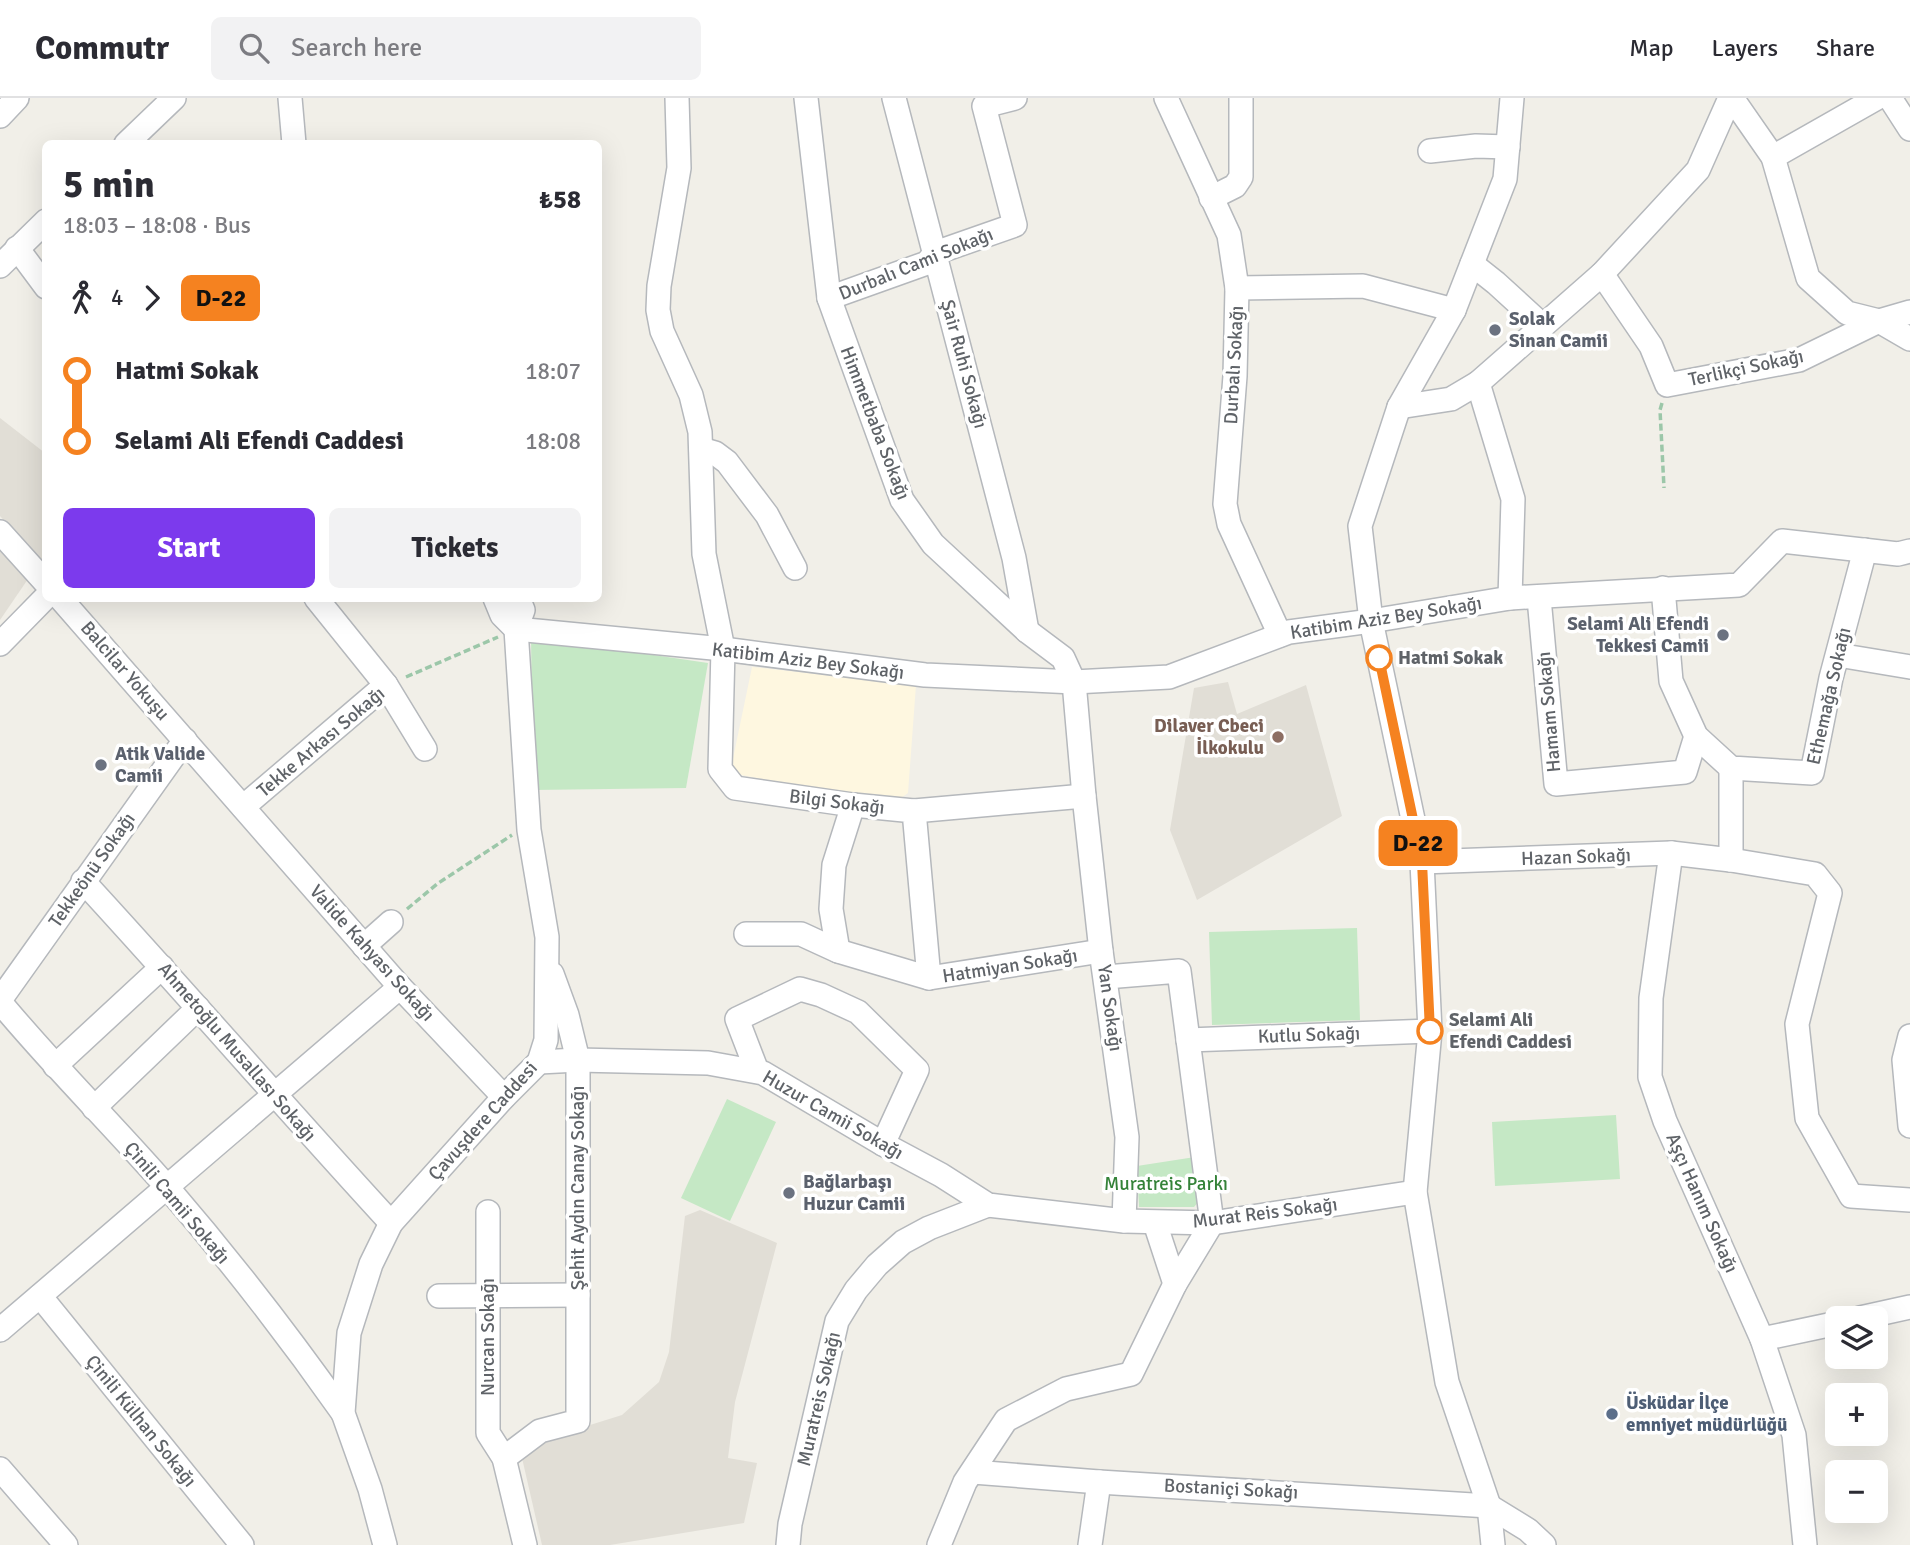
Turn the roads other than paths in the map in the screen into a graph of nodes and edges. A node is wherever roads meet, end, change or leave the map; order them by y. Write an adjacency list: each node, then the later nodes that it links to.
1 (17, 98): 16 (street)
2 (174, 98): 18 (street)
3 (290, 98): 19 (street)
4 (306, 98): 20 (street)
5 (677, 98): 41 (street, Bilgi Sokağı)
6 (806, 98): 33 (street, Himmetbaba Sokağı)
7 (894, 98): 27 (street, Şair Ruhi Sokağı)
8 (1016, 98): 27 (street, Durbalı Cami Sokağı)
9 (1166, 98): 24 (street, Durbalı Sokağı)
10 (1241, 98): 24 (street)
11 (1512, 98): 21 (street)
12 (1731, 98): 23 (street); 30 (street)
13 (1877, 98): 15 (street)
14 (1890, 98): 17 (street)
15 (1848, 105): 23 (street)
16 (0, 116)
17 (1910, 129)
18 (130, 140)
19 (294, 140)
20 (309, 140)
21 (1508, 147): 22 (street); 28 (street)
22 (1430, 151)
23 (1773, 157): 36 (street)
24 (1211, 198): 32 (street, Durbalı Sokağı)
25 (42, 224): 26 (street)
26 (9, 252): 29 (street); 31 (street)
27 (935, 253): 33 (street, Durbalı Cami Sokağı); 57 (street, Şair Ruhi Sokağı)
28 (1472, 264): 34 (street); 37 (street)
29 (0, 266)
30 (1602, 274): 36 (street, Terlikçi Sokağı); 37 (street)
31 (42, 283)
32 (1237, 288): 34 (street); 58 (street, Durbalı Sokağı)
33 (829, 298): 57 (street, Himmetbaba Sokağı)
34 (1454, 310): 40 (street)
35 (1910, 312): 36 (street, Terlikçi Sokağı)
36 (1879, 321): 38 (street)
37 (1543, 326): 39 (street)
38 (1910, 338)
39 (1478, 383): 40 (street); 48 (street)
40 (1399, 407): 55 (street)
41 (701, 449): 45 (street); 60 (street, Bilgi Sokağı)
42 (0, 532): 46 (street)
43 (1865, 550): 44 (street, Katibim Aziz Bey Sokağı); 47 (street, Katibim Aziz Bey Sokağı); 61 (street, Ethemağa Sokağı)
44 (1910, 551)
45 (795, 568)
46 (42, 579)
47 (1663, 588): 49 (street, Katibim Aziz Bey Sokağı); 65 (street)
48 (1510, 598): 49 (street, Katibim Aziz Bey Sokağı); 55 (street, Katibim Aziz Bey Sokağı)
49 (1539, 598): 65 (street, Hamam Sokağı)
50 (42, 601): 59 (street)
51 (319, 602): 64 (street)
52 (497, 602): 56 (street)
53 (520, 602): 56 (street, Çavuşdere Caddesi)
54 (74, 603): 66 (street, Balcilar Yokuşu)
55 (1371, 621): 58 (street, Katibim Aziz Bey Sokağı); 75 (street)
56 (516, 629): 60 (street, Katibim Aziz Bey Sokağı); 82 (street, Çavuşdere Caddesi)
57 (1027, 631): 63 (street, Himmetbaba Sokağı)
58 (1280, 635): 63 (street, Katibim Aziz Bey Sokağı)
59 (0, 644)
60 (723, 649): 63 (street, Katibim Aziz Bey Sokağı); 70 (street, Bilgi Sokağı)
61 (1838, 655): 62 (street); 68 (street, Ethemağa Sokağı)
62 (1910, 667)
63 (1074, 682): 69 (street, Yan Sokağı)
64 (386, 685): 67 (street); 71 (street, Tekke Arkası Sokağı)
65 (1696, 736): 68 (street)
66 (185, 740): 71 (street, Balcilar Yokuşu); 76 (street, Tekkeönü Sokağı)
67 (425, 749)
68 (1731, 768): 74 (street)
69 (1084, 796): 72 (street); 81 (street, Yan Sokağı)
70 (853, 805): 72 (street, Bilgi Sokağı); 80 (street)
71 (243, 807): 79 (street, Valide Kahyası Sokağı)
72 (914, 811): 85 (street)
73 (1671, 853): 74 (street, Hazan Sokağı); 75 (street, Hazan Sokağı); 119 (street, Aşçı Hanım Sokağı)
74 (1731, 860): 103 (street, Hazan Sokağı)
75 (1422, 862): 89 (street)
76 (83, 881): 83 (street, Ahmetoğlu Musallası Sokağı); 87 (street, Tekkeönü Sokağı)
77 (391, 922): 79 (street)
78 (746, 934): 80 (street, Hatmiyan Sokağı)
79 (364, 946): 86 (street, Valide Kahyası Sokağı)
80 (838, 951): 85 (street, Hatmiyan Sokağı)
81 (1101, 951): 84 (street, Yan Sokağı); 85 (street, Hatmiyan Sokağı)
82 (547, 960): 92 (street, Şehit Aydın Canay Sokağı); 93 (street, Çavuşdere Caddesi)
83 (162, 967): 88 (street, Ahmetoğlu Musallası Sokağı); 94 (street)
84 (1106, 977): 91 (street); 106 (street, Yan Sokağı)
85 (929, 978)
86 (400, 987): 96 (street); 97 (street, Valide Kahyası Sokağı)
87 (0, 1001): 94 (street, Çinili Camii Sokağı)
88 (198, 1008): 96 (street, Ahmetoğlu Musallası Sokağı); 98 (street)
89 (1430, 1031): 91 (street, Kutlu Sokağı); 102 (street)
90 (1910, 1037): 99 (street)
91 (1188, 1040): 109 (street)
92 (578, 1060): 93 (street, Huzur Camii Sokağı); 95 (street, Huzur Camii Sokağı); 114 (street, Şehit Aydın Canay Sokağı)
93 (540, 1062): 97 (street, Çavuşdere Caddesi)
94 (55, 1066): 98 (street, Çinili Camii Sokağı)
95 (757, 1071): 100 (street, Huzur Camii Sokağı); 100 (street)
96 (274, 1096): 101 (street); 107 (street, Ahmetoğlu Musallası Sokağı)
97 (504, 1097): 107 (street, Çavuşdere Caddesi)
98 (94, 1108): 101 (street, Çinili Camii Sokağı)
99 (1910, 1126)
100 (883, 1144): 104 (street, Huzur Camii Sokağı)
101 (167, 1187): 111 (street); 120 (street, Çinili Camii Sokağı)
102 (1415, 1192): 109 (street, Murat Reis Sokağı); 125 (street)
103 (1910, 1200)
104 (988, 1205): 106 (street, Murat Reis Sokağı); 130 (street, Muratreis Sokağı)
105 (488, 1212): 113 (street, Nurcan Sokağı)
106 (1124, 1221): 108 (street, Murat Reis Sokağı)
107 (391, 1223): 120 (street, Çavuşdere Caddesi)
108 (1155, 1223): 109 (street, Murat Reis Sokağı); 110 (street)
109 (1212, 1223): 110 (street)
110 (1175, 1284): 123 (street)
111 (40, 1296): 118 (street); 127 (street, Çinili Külhan Sokağı)
112 (439, 1296): 113 (street)
113 (488, 1296): 114 (street); 121 (street, Nurcan Sokağı)
114 (578, 1296): 121 (street, Şehit Aydın Canay Sokağı)
115 (1910, 1307): 116 (street)
116 (1888, 1312)
117 (1825, 1326): 119 (street)
118 (0, 1331)
119 (1762, 1339): 135 (street, Aşçı Hanım Sokağı)
120 (343, 1413): 128 (street, Çavuşdere Caddesi)
121 (504, 1458): 129 (street, Nurcan Sokağı)
122 (0, 1469): 126 (street)
123 (974, 1472): 124 (street, Bostaniçi Sokağı); 131 (street)
124 (1099, 1482): 125 (street, Bostaniçi Sokağı); 132 (street)
125 (1489, 1506): 133 (street); 134 (street)
126 (66, 1545)
127 (242, 1545)
128 (385, 1545)
129 (525, 1545)
130 (788, 1545)
131 (939, 1545)
132 (1090, 1545)
133 (1493, 1545)
134 (1544, 1545)
135 (1805, 1545)

